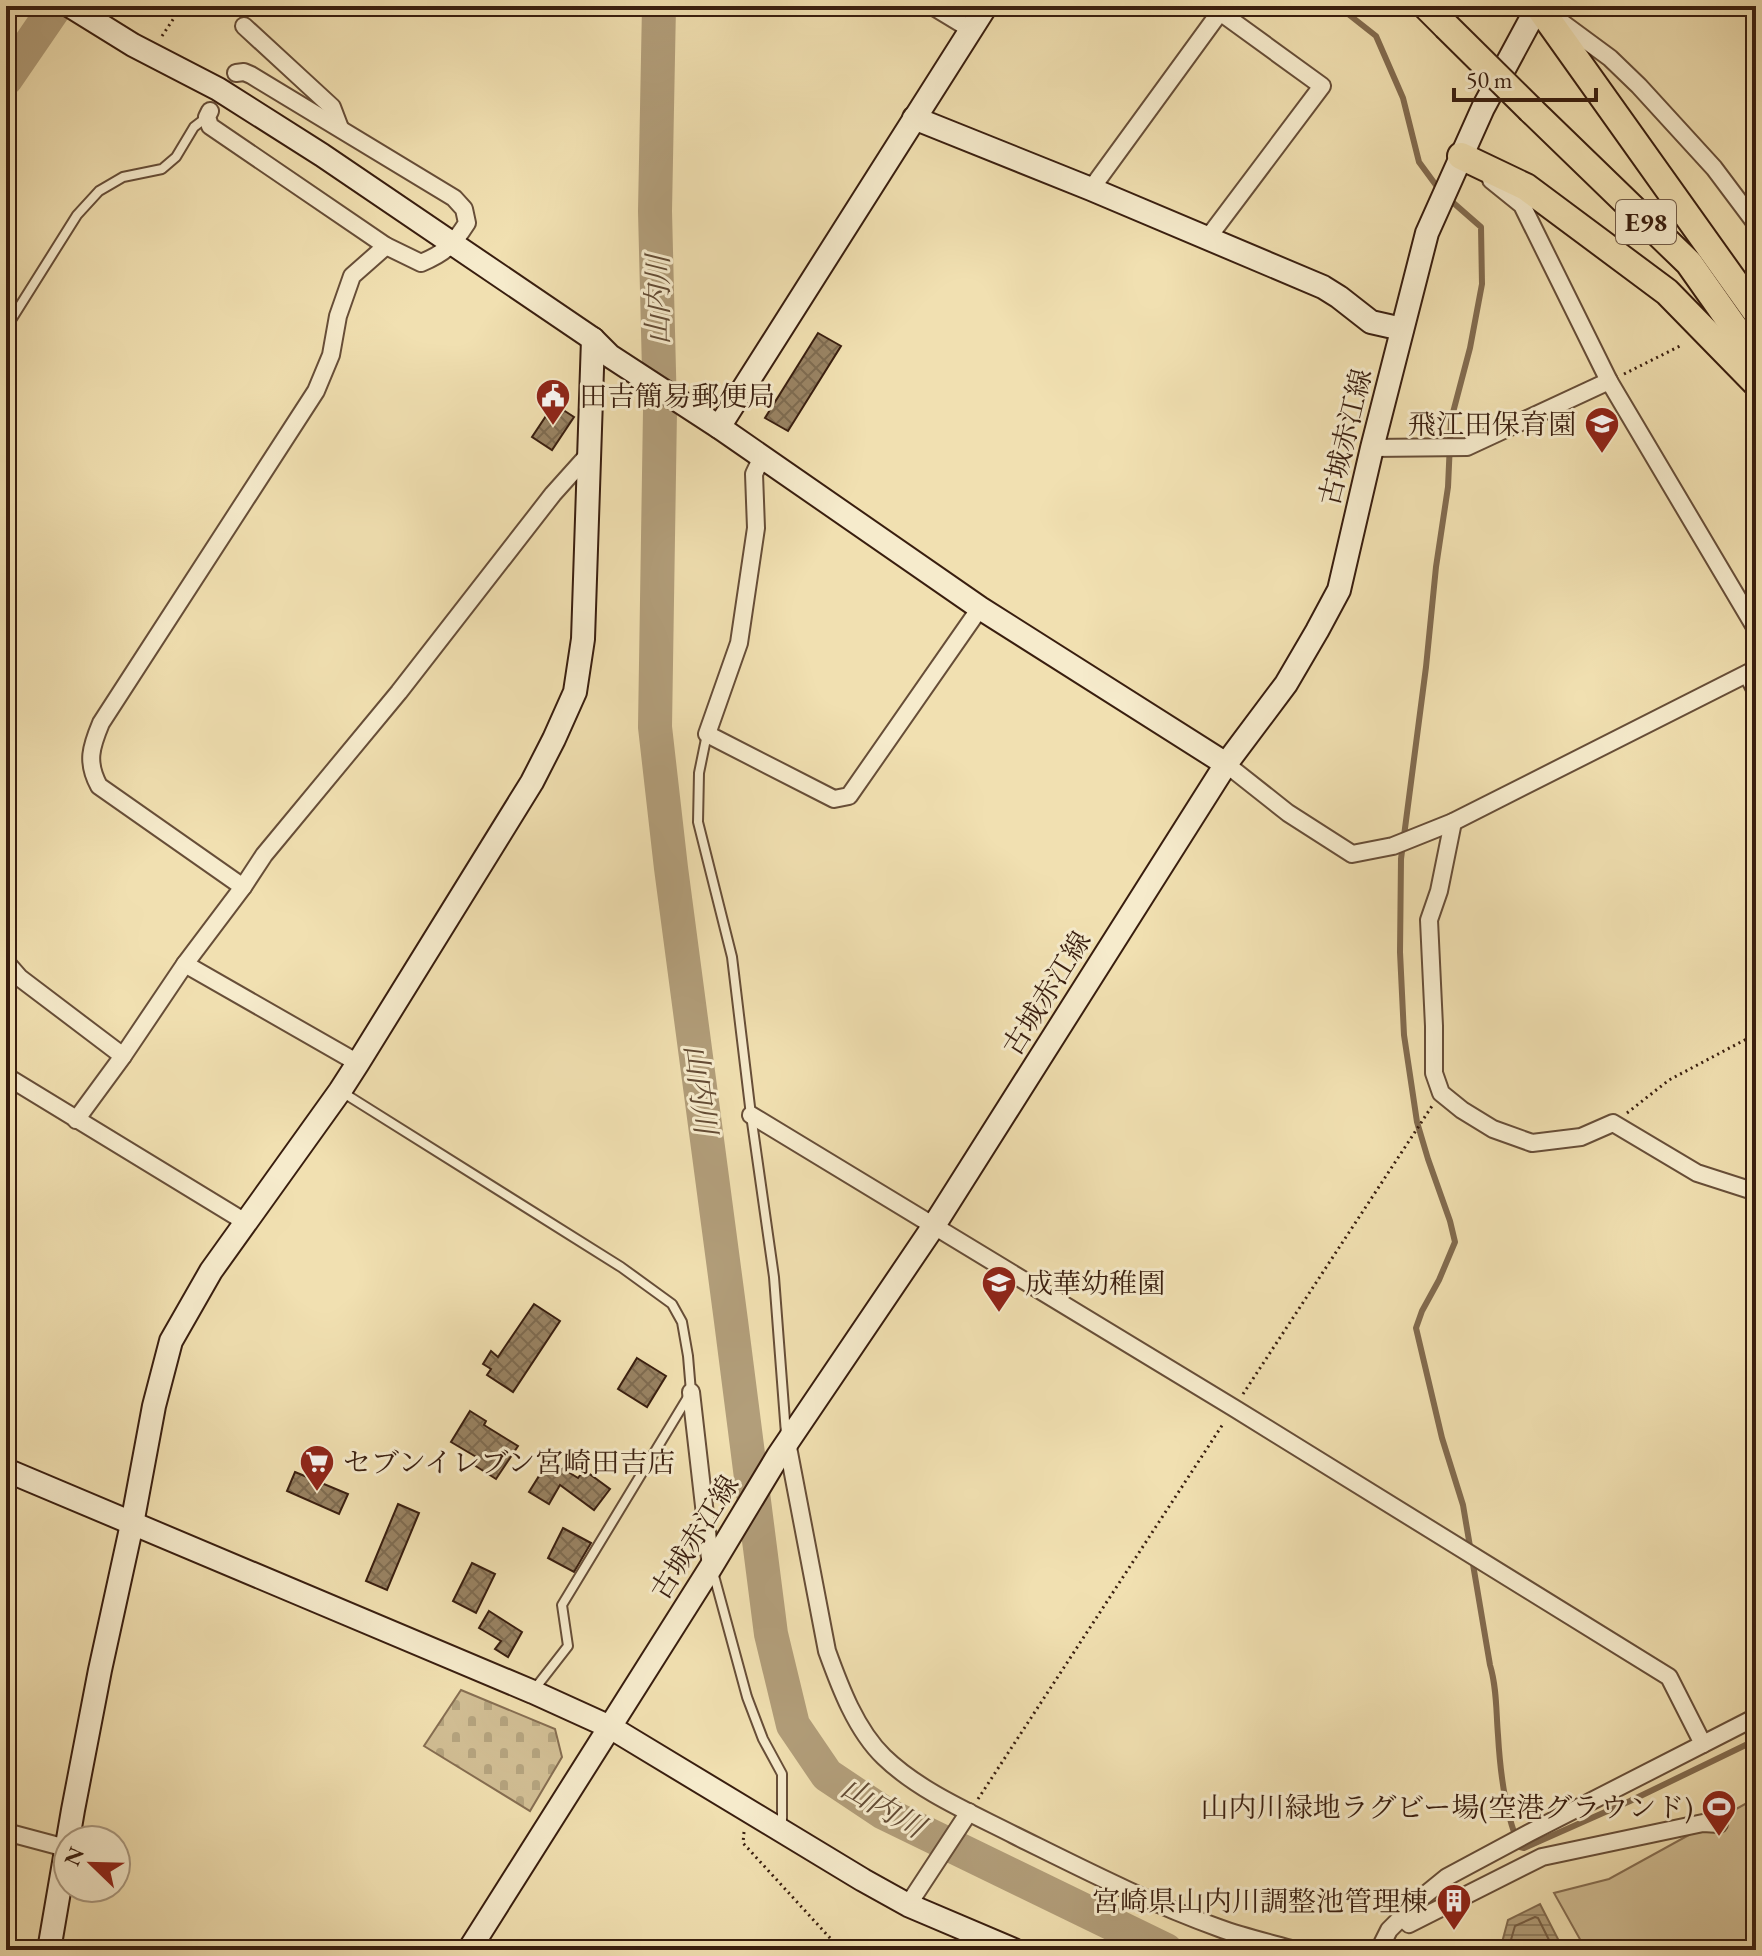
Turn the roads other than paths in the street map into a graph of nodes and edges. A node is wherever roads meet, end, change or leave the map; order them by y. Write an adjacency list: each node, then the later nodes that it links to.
1 (70, 6): 16 (street)
2 (932, 6): 7 (street)
3 (986, 6): 7 (street)
4 (1426, 6): 22 (main road, E98, bridge)
5 (1538, 6): 12 (street, 古城赤江線); 14 (street); 18 (main road)
6 (244, 26): 11 (street)
7 (970, 29): 10 (street)
8 (236, 73): 11 (street)
9 (209, 114): 17 (street); 19 (lane)
10 (914, 118): 13 (street); 25 (street)
11 (340, 128): 16 (street)
12 (1461, 156): 20 (street, 古城赤江線); 23 (street); 24 (main road)
13 (1091, 189): 15 (street); 15 (street)
14 (1756, 224)
15 (1207, 239): 20 (street)
16 (453, 245): 17 (street); 21 (street)
17 (386, 246): 36 (street)
18 (1756, 312)
19 (6, 328)
20 (1402, 329): 26 (street, 古城赤江線)
21 (593, 339): 25 (street); 27 (street)
22 (1753, 352)
23 (1609, 381): 26 (street); 30 (street)
24 (1756, 383)
25 (719, 427): 28 (street)
26 (1372, 448): 34 (street, 古城赤江線)
27 (588, 455): 36 (street); 40 (street)
28 (762, 457): 29 (street); 33 (street)
29 (980, 608): 33 (street); 34 (street)
30 (1756, 629)
31 (1752, 672): 32 (street); 35 (street)
32 (1756, 691)
33 (707, 734): 43 (lane)
34 (1226, 764): 35 (street); 47 (street, 古城赤江線)
35 (1453, 822): 45 (street)
36 (243, 887): 38 (street)
37 (6, 962): 39 (street)
38 (185, 964): 39 (street); 40 (street)
39 (123, 1056): 44 (street)
40 (358, 1063): 42 (street)
41 (6, 1076): 44 (street)
42 (340, 1091): 46 (street); 48 (lane)
43 (751, 1115): 47 (street); 49 (lane)
44 (76, 1120): 46 (street)
45 (1756, 1192)
46 (247, 1223): 51 (street)
47 (933, 1227): 49 (street, 古城赤江線); 56 (street)
48 (691, 1392): 52 (street); 53 (lane)
49 (782, 1449): 52 (street, 古城赤江線); 57 (street)
50 (6, 1470): 51 (street)
51 (132, 1524): 53 (street); 58 (street)
52 (716, 1560): 55 (street, 古城赤江線); 60 (lane)
53 (533, 1692): 55 (street)
54 (1756, 1717): 56 (street)
55 (610, 1727): 60 (street); 67 (street, 古城赤江線)
56 (1703, 1744): 65 (street)
57 (969, 1812): 64 (street); 69 (street)
58 (71, 1824)
59 (1719, 1824): 65 (street)
60 (782, 1830): 64 (street)
61 (6, 1832): 62 (street)
62 (52, 1844)
63 (57, 1904): 66 (street)
64 (908, 1905): 68 (street)
65 (1402, 1917): 70 (street)
66 (49, 1950)
67 (469, 1950)
68 (1014, 1950)
69 (1295, 1950)
70 (1379, 1950)

